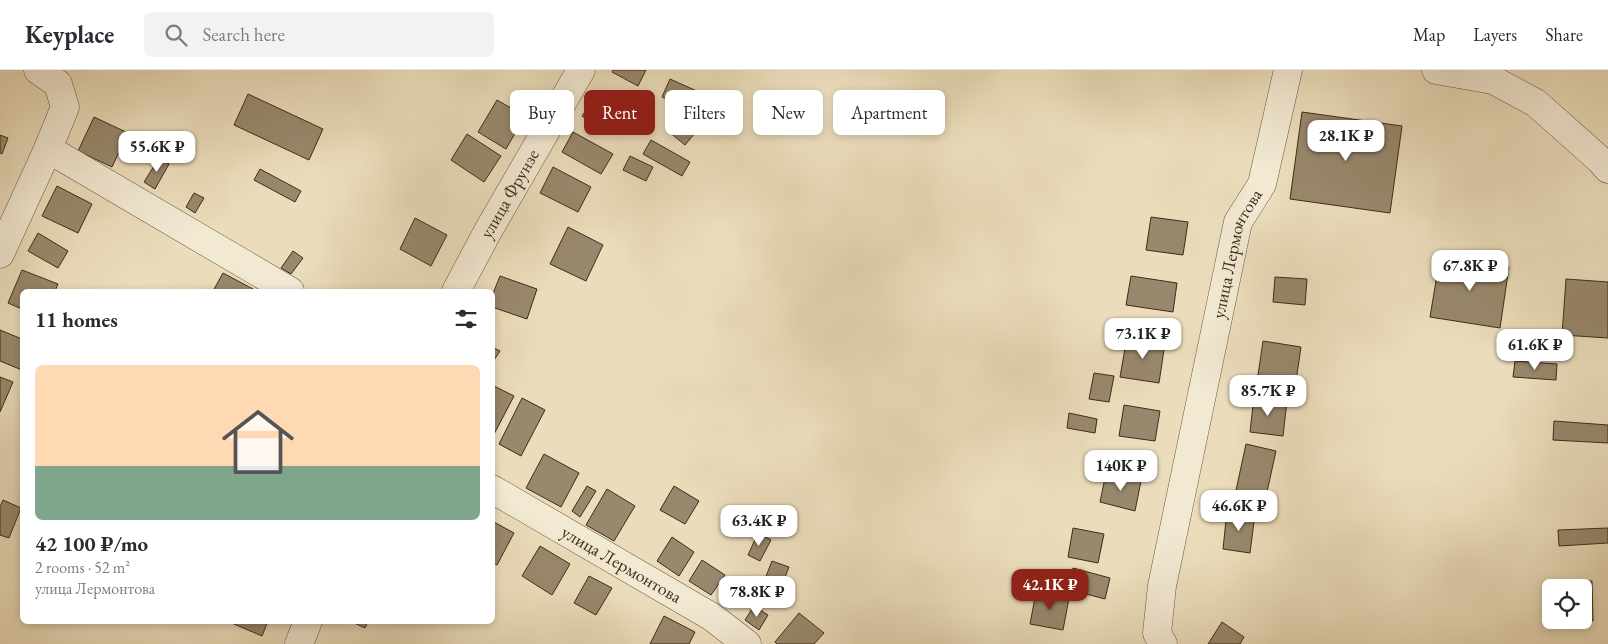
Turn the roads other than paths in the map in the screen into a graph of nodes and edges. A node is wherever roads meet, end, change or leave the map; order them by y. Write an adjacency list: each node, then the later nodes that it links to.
1 (38, 70): 5 (street)
2 (581, 70): 9 (street, улица Фрунзе)
3 (1288, 70): 14 (street, улица Лермонтова)
4 (1436, 70): 6 (street)
5 (48, 149): 7 (street); 8 (street)
6 (1608, 169)
7 (0, 254)
8 (287, 289)
9 (457, 289)
10 (495, 491): 13 (street, улица Лермонтова)
11 (307, 624): 12 (street)
12 (299, 644)
13 (747, 644)
14 (1163, 644)

